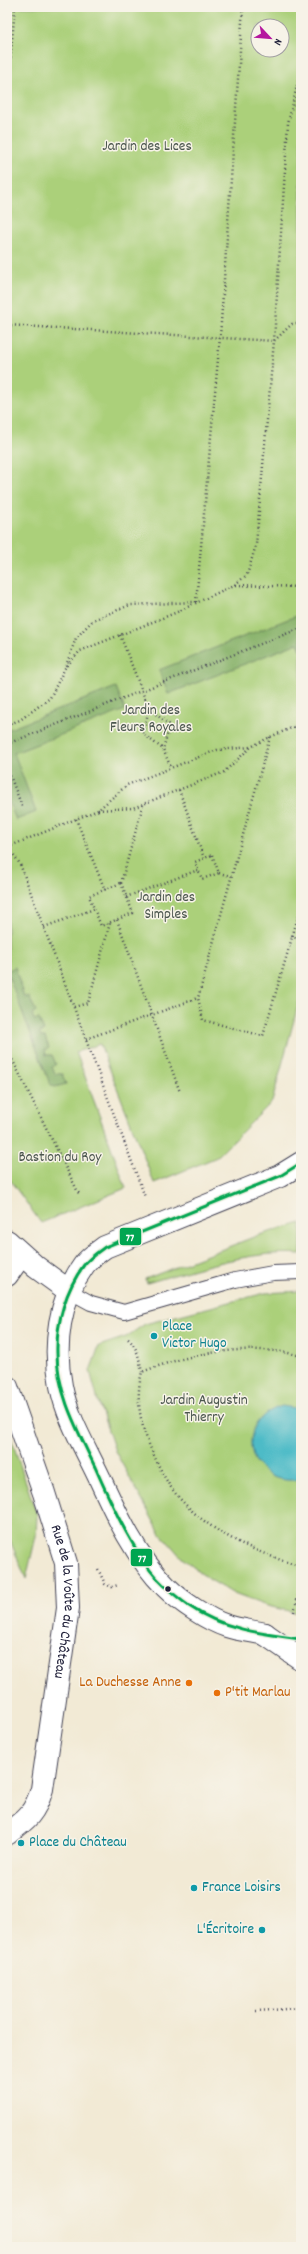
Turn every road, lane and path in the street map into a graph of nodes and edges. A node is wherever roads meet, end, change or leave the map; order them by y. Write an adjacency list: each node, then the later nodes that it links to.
1 (15, 7): 5 (path)
2 (243, 7): 9 (path)
3 (301, 69): 4 (path)
4 (296, 87): 6 (path); 10 (path)
5 (7, 98)
6 (301, 108)
7 (301, 323): 10 (path)
8 (7, 325): 9 (path)
9 (220, 336): 10 (path); 13 (path)
10 (274, 341): 11 (path)
11 (234, 585): 12 (path); 13 (path)
12 (301, 587)
13 (196, 602): 15 (path); 16 (path)
14 (301, 628): 17 (path)
15 (120, 635): 16 (path); 17 (path)
16 (65, 668): 20 (path)
17 (142, 691): 18 (path); 22 (path)
18 (149, 709): 24 (path); 24 (path)
19 (301, 724): 21 (path)
20 (7, 725)
21 (270, 737): 23 (path); 36 (path)
22 (7, 744)
23 (251, 747): 26 (path); 27 (path)
24 (164, 749): 26 (path)
25 (7, 768): 29 (path)
26 (171, 768): 30 (path)
27 (179, 790): 28 (path); 33 (path)
28 (143, 804): 30 (path); 37 (path)
29 (23, 809)
30 (98, 810): 31 (path)
31 (76, 819): 32 (path); 38 (path)
32 (7, 846): 44 (path)
33 (204, 858): 34 (path); 35 (path)
34 (198, 870): 35 (path); 39 (path)
35 (218, 873): 36 (path)
36 (231, 876): 47 (path)
37 (121, 883): 38 (path); 39 (path)
38 (105, 890): 41 (path)
39 (126, 897): 42 (path)
40 (301, 907): 45 (path)
41 (94, 909): 43 (path); 44 (path)
42 (117, 920): 43 (path); 49 (path)
43 (110, 922): 48 (path)
44 (44, 927): 48 (path)
45 (291, 936): 46 (path); 47 (path)
46 (301, 940)
47 (198, 998): 49 (path)
48 (74, 1007): 50 (path)
49 (152, 1015): 50 (path); 52 (path)
50 (86, 1039): 55 (path)
51 (7, 1049): 54 (path)
52 (180, 1092)
53 (301, 1163): 59 (main road)
54 (78, 1194)
55 (145, 1198)
56 (14, 1248): 58 (main road); 59 (main road)
57 (301, 1272): 59 (lane)
58 (7, 1276)
59 (68, 1291): 69 (main road)
60 (126, 1337): 62 (path)
61 (301, 1356): 62 (path)
62 (142, 1372): 65 (path)
63 (7, 1387): 72 (main road, Rue de la Voûte du Château)
64 (97, 1566): 67 (path)
65 (301, 1566)
66 (301, 1584): 68 (path)
67 (118, 1585)
68 (294, 1612)
69 (265, 1634): 70 (main road); 71 (main road)
70 (301, 1639)
71 (301, 1659)
72 (7, 1834)
73 (301, 2008): 74 (path)
74 (256, 2011)

